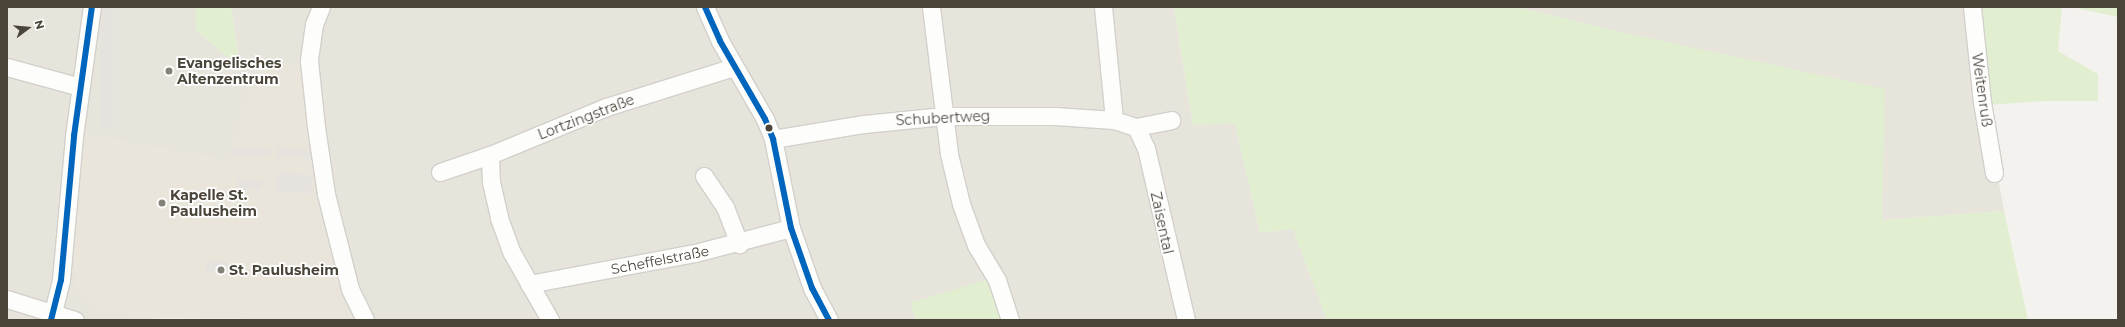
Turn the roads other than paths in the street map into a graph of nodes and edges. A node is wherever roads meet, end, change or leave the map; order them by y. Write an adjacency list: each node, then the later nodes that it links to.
1 (92, 7): 9 (street)
2 (321, 7): 25 (street)
3 (705, 7): 8 (street)
4 (931, 7): 10 (street)
5 (1103, 7): 11 (street)
6 (1972, 7): 17 (street, Weitenruß)
7 (7, 67): 9 (street)
8 (734, 67): 14 (street); 15 (street, Lortzingstraße)
9 (80, 87): 23 (street)
10 (944, 116): 11 (street, Schubertweg); 14 (street, Schubertweg); 28 (street)
11 (1114, 120): 13 (street)
12 (1171, 120): 13 (street)
13 (1136, 128): 29 (street, Zaisental)
14 (773, 139): 19 (street)
15 (490, 155): 16 (street, Lortzingstraße); 21 (street)
16 (440, 172)
17 (1994, 173)
18 (704, 176): 20 (street)
19 (790, 228): 20 (street, Scheffelstraße); 27 (street)
20 (739, 244): 21 (street, Scheffelstraße)
21 (529, 284): 26 (street)
22 (7, 299): 23 (street)
23 (52, 316): 24 (street)
24 (75, 320)
25 (364, 320)
26 (550, 320)
27 (829, 320)
28 (1010, 320)
29 (1186, 320)

